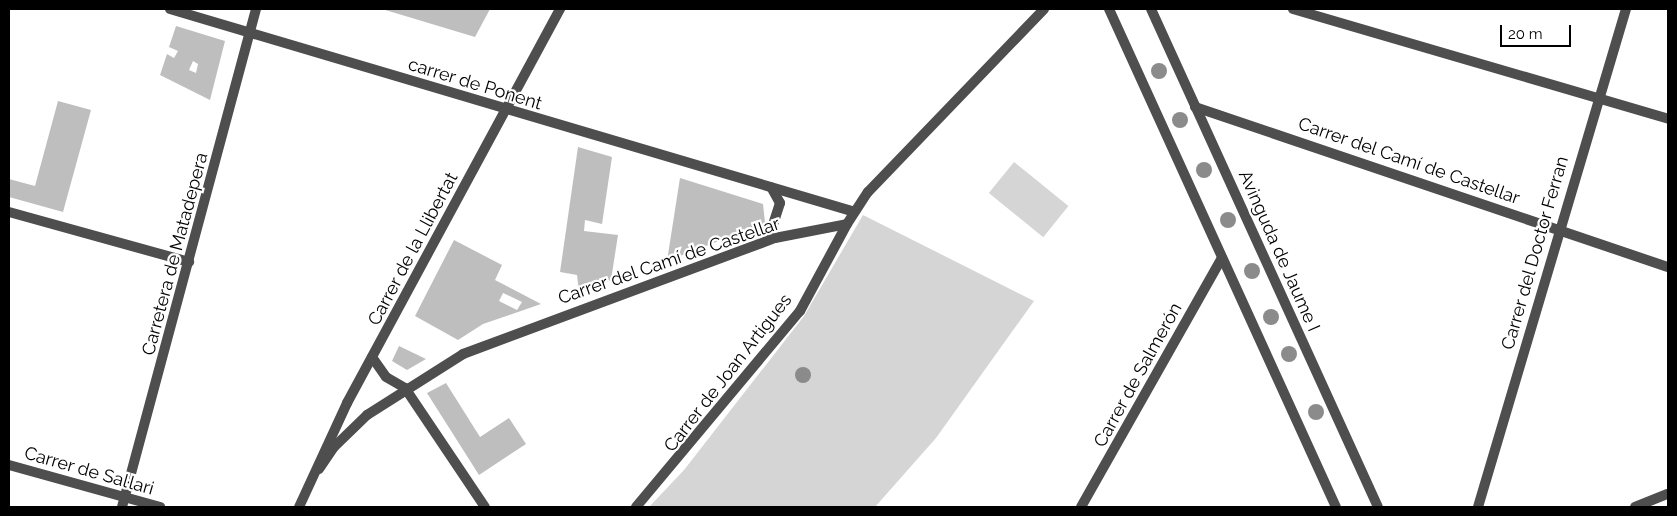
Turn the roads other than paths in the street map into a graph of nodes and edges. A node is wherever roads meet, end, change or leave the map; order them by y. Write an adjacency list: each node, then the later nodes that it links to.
1 (170, 9): 9 (street, carrer de Ponent)
2 (256, 9): 9 (street, Carretera de Matadepera)
3 (560, 9): 12 (street, Carrer de la Llibertat)
4 (1044, 9): 16 (street)
5 (1109, 9): 20 (street)
6 (1151, 9): 11 (street, Avinguda de Jaume I)
7 (1293, 9): 10 (street)
8 (1626, 9): 10 (street, Carrer del Doctor Ferran)
9 (250, 33): 12 (street, carrer de Ponent); 21 (street, Carretera de Matadepera)
10 (1597, 98): 13 (street); 18 (street, Carrer del Doctor Ferran)
11 (1195, 107): 18 (street, Carrer del Camí de Castellar); 35 (street, Avinguda de Jaume I)
12 (508, 111): 14 (street, carrer de Ponent); 23 (street, Carrer de la Llibertat)
13 (1668, 119)
14 (771, 187): 16 (street, carrer de Ponent); 19 (street)
15 (9, 212): 21 (street)
16 (856, 212): 17 (street)
17 (848, 224): 19 (street, Carrer del Camí de Castellar); 32 (street, Carrer de Joan Artigues)
18 (1558, 230): 22 (street, Carrer del Camí de Castellar); 36 (street, Carrer del Doctor Ferran)
19 (768, 240): 24 (street, Carrer del Camí de Castellar)
20 (1222, 258): 33 (street, Carrer de Salmerón); 34 (street)
21 (189, 262): 28 (street, Carretera de Matadepera)
22 (1668, 267)
23 (372, 357): 24 (street); 26 (street, Carrer de la Llibertat)
24 (405, 388): 26 (street, Carrer del Camí de Castellar); 31 (street)
25 (9, 465): 28 (street, Carrer de Sal·lari)
26 (319, 469): 30 (street, Carrer de la Llibertat)
27 (1668, 494): 37 (street)
28 (125, 503): 29 (street, Carrer de Sal·lari)
29 (160, 507)
30 (299, 507)
31 (485, 507)
32 (636, 507)
33 (1081, 507)
34 (1336, 507)
35 (1378, 507)
36 (1478, 507)
37 (1635, 507)

